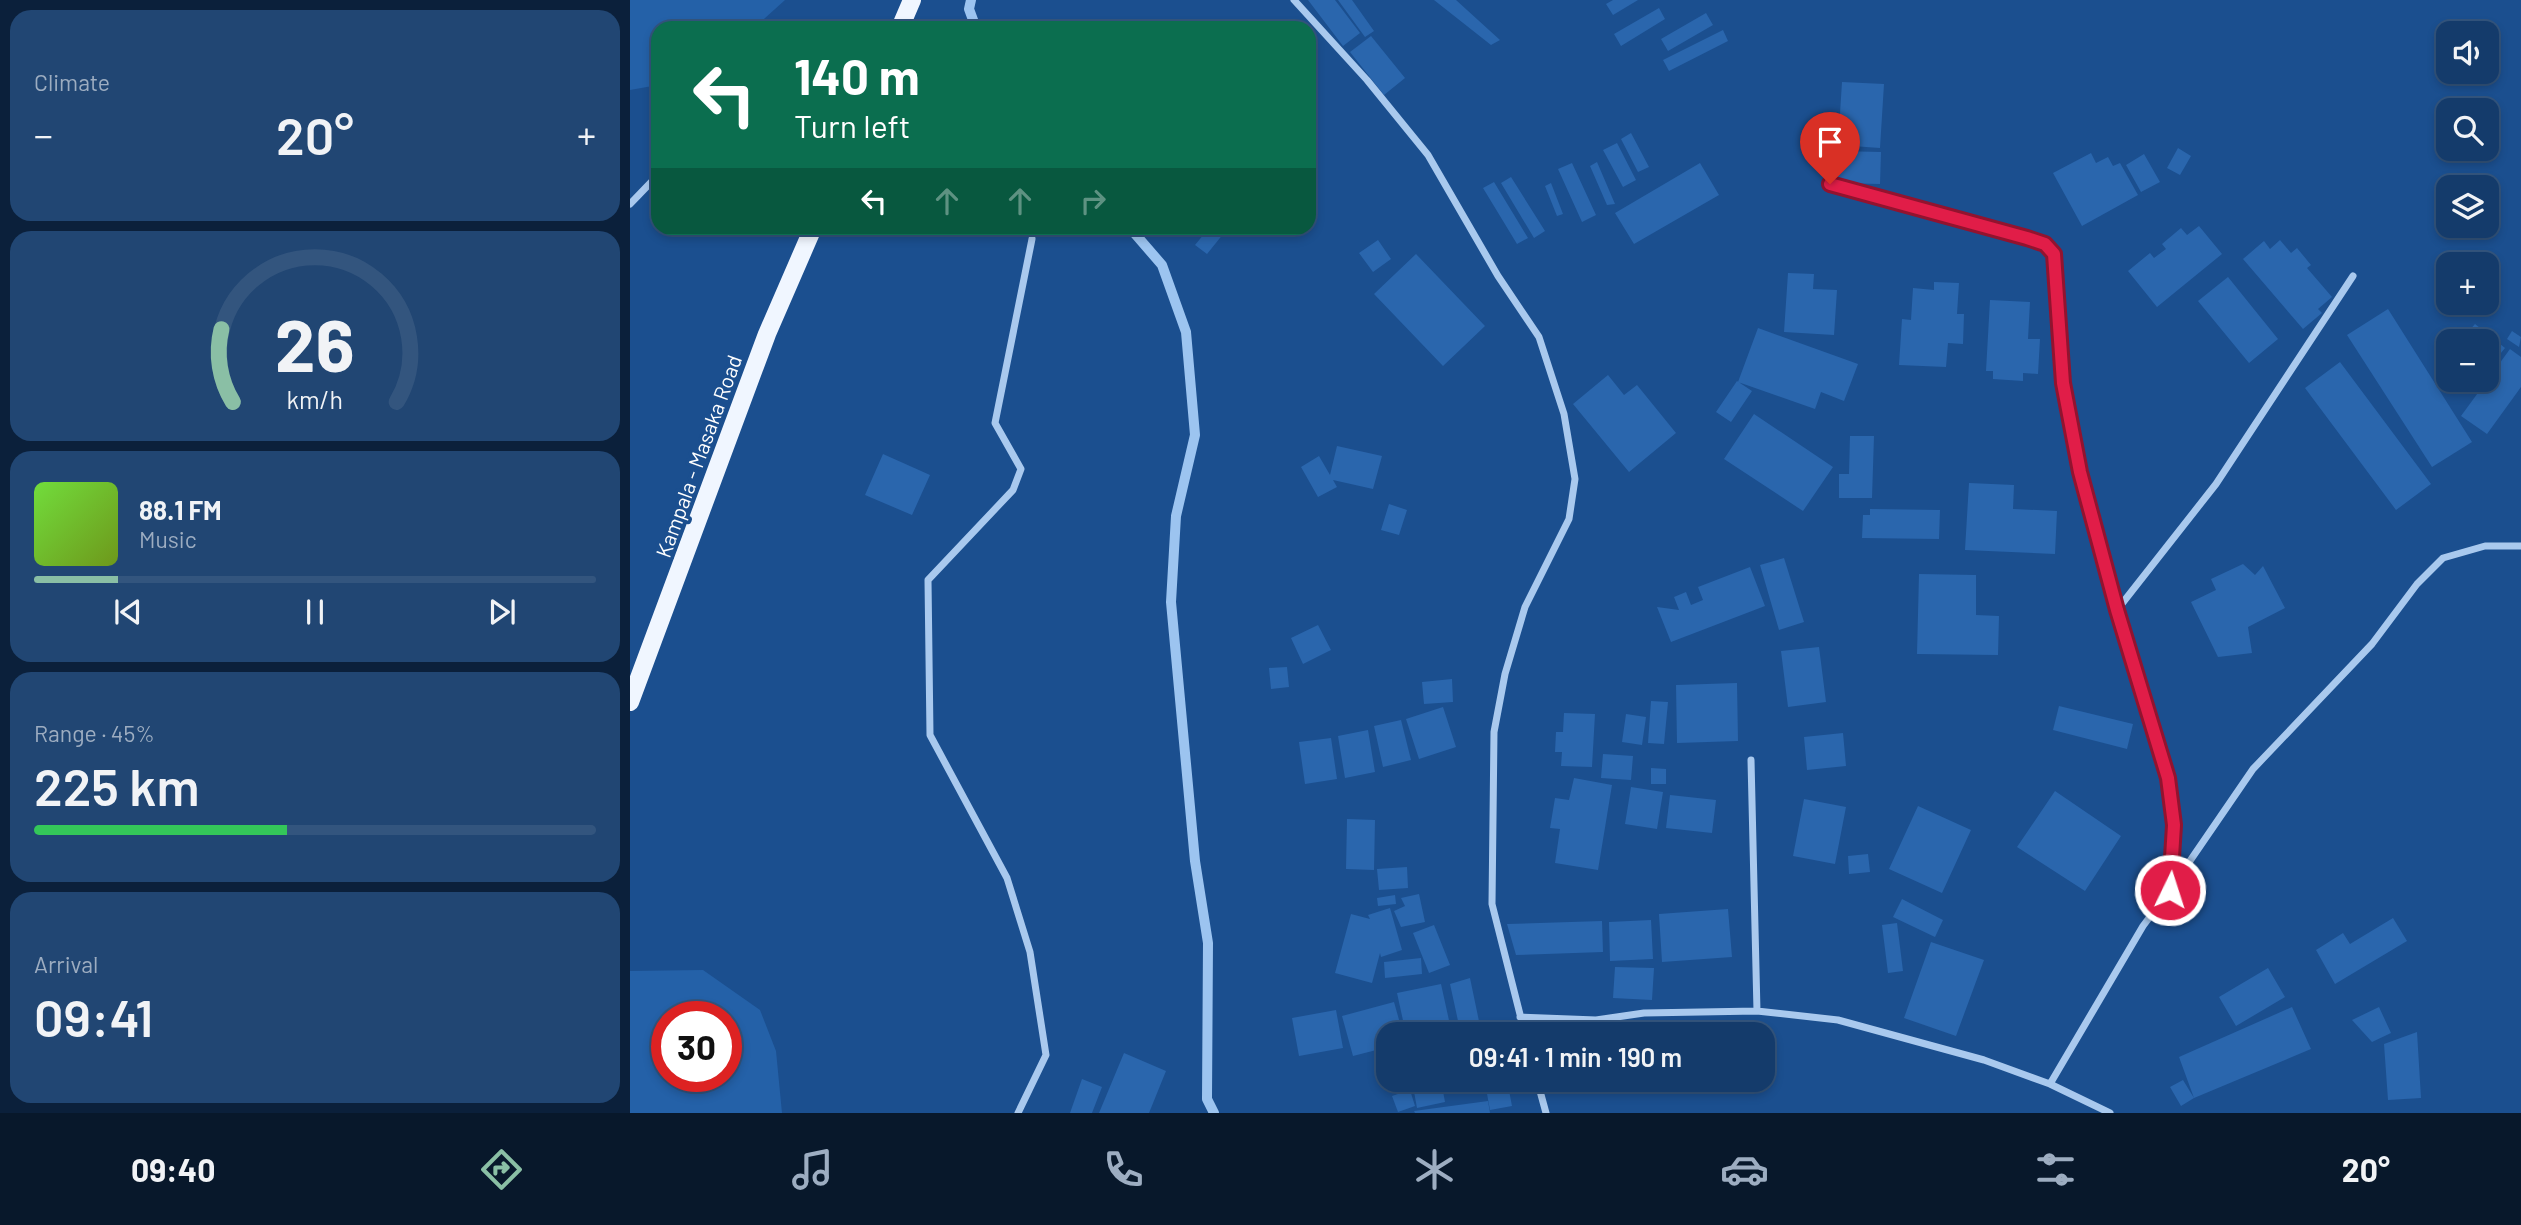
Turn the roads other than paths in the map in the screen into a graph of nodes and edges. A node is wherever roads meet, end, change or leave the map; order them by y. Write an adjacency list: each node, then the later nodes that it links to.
1 (912, 0): 3 (main road)
2 (1294, 0): 4 (street)
3 (902, 21)
4 (1313, 21)
5 (1316, 24): 18 (street)
6 (651, 182): 8 (street)
7 (1830, 184): 13 (street)
8 (630, 204)
9 (810, 235): 14 (main road, Kampala - Masaka Road)
10 (1032, 239): 22 (street)
11 (2353, 276): 13 (street)
12 (2521, 546): 16 (street)
13 (2117, 610): 16 (street)
14 (630, 702)
15 (1751, 760): 17 (street)
16 (2170, 890): 20 (street)
17 (1757, 1011): 18 (street); 20 (street)
18 (1520, 1017): 19 (street)
19 (1521, 1022)
20 (2050, 1084): 24 (street)
21 (1540, 1092): 23 (street)
22 (1018, 1113)
23 (1546, 1113)
24 (2110, 1113)

